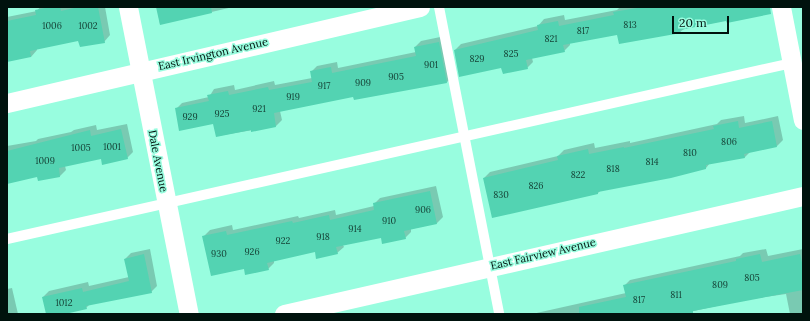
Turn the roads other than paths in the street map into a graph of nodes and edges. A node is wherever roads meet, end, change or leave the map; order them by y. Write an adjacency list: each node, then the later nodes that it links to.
1 (128, 7): 6 (street, Dale Avenue)
2 (420, 7): 6 (street, East Irvington Avenue)
3 (439, 7): 9 (lane)
4 (781, 7): 5 (street)
5 (792, 63): 8 (street); 9 (lane)
6 (140, 71): 7 (street, East Irvington Avenue); 11 (street, Dale Avenue)
7 (7, 103)
8 (803, 120)
9 (464, 138): 11 (lane); 13 (lane)
10 (803, 196): 13 (street, East Fairview Avenue)
11 (167, 203): 12 (lane); 14 (street, Dale Avenue)
12 (7, 239)
13 (490, 266): 15 (street, East Fairview Avenue); 16 (lane)
14 (189, 314)
15 (284, 314)
16 (499, 314)

